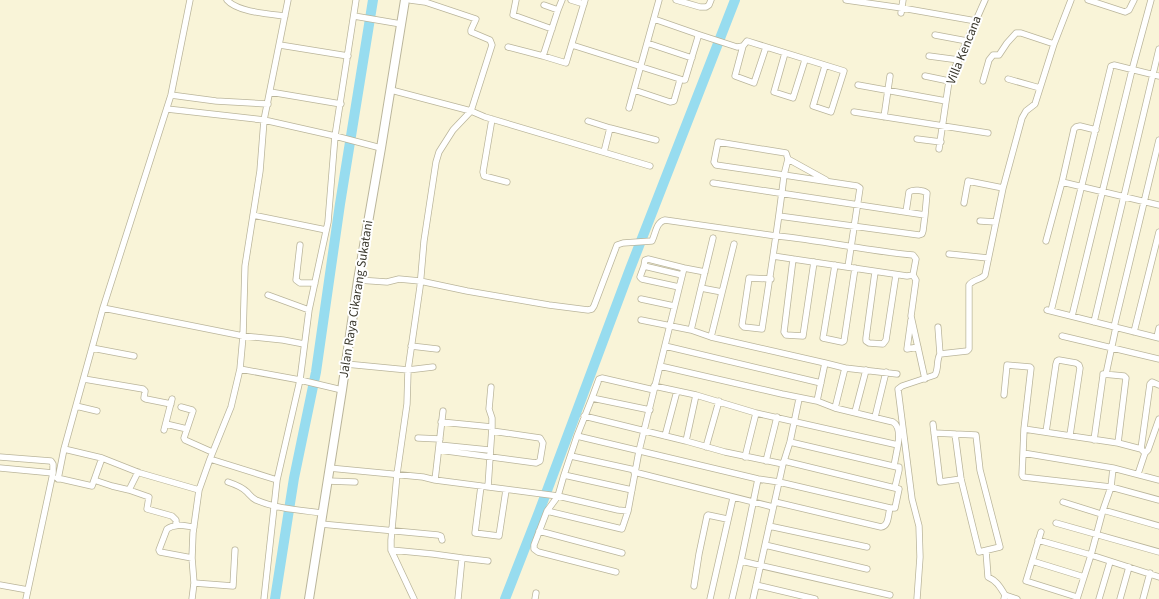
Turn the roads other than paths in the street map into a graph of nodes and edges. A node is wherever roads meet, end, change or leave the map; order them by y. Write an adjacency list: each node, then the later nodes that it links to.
1 (190, 0): 65 (street)
2 (227, 0): 24 (street)
3 (288, 0): 24 (street)
4 (356, 0): 25 (street)
5 (405, 0): 28 (main road, Jalan Raya Cikarang Sukatani)
6 (410, 0): 71 (street)
7 (516, 0): 29 (street)
8 (562, 0): 22 (street)
9 (571, 0): 20 (street)
10 (659, 0): 26 (street)
11 (676, 0): 12 (street)
12 (711, 0)
13 (846, 0): 23 (street)
14 (903, 0): 23 (street)
15 (984, 0): 27 (street, Villa Kencana)
16 (1071, 0): 34 (street)
17 (1088, 0): 18 (street)
18 (1134, 0)
19 (1151, 0): 50 (street)
20 (584, 2): 36 (street)
21 (544, 5): 22 (street)
22 (558, 10): 29 (street)
23 (901, 10): 27 (street)
24 (285, 16): 35 (street)
25 (355, 16): 28 (street); 42 (street)
26 (654, 19): 30 (street); 33 (street)
27 (976, 21): 32 (street, Villa Kencana)
28 (401, 24): 61 (main road, Jalan Raya Cikarang Sukatani)
29 (552, 29): 43 (street)
30 (697, 34): 37 (street); 45 (street)
31 (935, 35): 32 (street)
32 (967, 41): 47 (street, Villa Kencana)
33 (647, 43): 45 (street); 49 (street)
34 (1054, 44): 58 (street); 60 (street)
35 (280, 45): 42 (street); 64 (street)
36 (572, 45): 43 (street); 49 (street)
37 (743, 46): 39 (street); 39 (street)
38 (508, 47): 43 (street)
39 (766, 47): 41 (street)
40 (1159, 49): 51 (street)
41 (784, 53): 46 (street); 46 (street)
42 (348, 56): 68 (street)
43 (544, 56)
44 (929, 56): 47 (street)
45 (692, 58): 56 (street)
46 (805, 60): 48 (street)
47 (959, 60): 57 (street, Villa Kencana)
48 (825, 66): 48 (street)
49 (640, 67): 56 (street); 62 (street)
50 (1132, 70): 51 (street); 79 (street); 98 (street)
51 (1153, 75): 54 (street); 100 (street)
52 (890, 76): 63 (street)
53 (925, 76): 57 (street)
54 (1159, 76)
55 (1008, 78): 60 (street)
56 (680, 80): 62 (street)
57 (949, 81): 66 (street, Villa Kencana)
58 (983, 81)
59 (858, 85): 63 (street)
60 (1040, 88): 97 (street)
61 (391, 90): 71 (street); 86 (main road, Jalan Raya Cikarang Sukatani)
62 (634, 90): 70 (street)
63 (888, 91): 66 (street); 73 (street)
64 (270, 92): 67 (street); 68 (street)
65 (171, 95): 67 (street); 69 (street)
66 (946, 101): 77 (street, Villa Kencana)
67 (268, 104): 75 (street)
68 (341, 104): 81 (street)
69 (166, 108): 75 (street); 143 (street)
70 (629, 108)
71 (471, 111): 74 (street); 135 (street)
72 (854, 112): 73 (street)
73 (884, 117): 77 (street)
74 (492, 119): 88 (street); 92 (street)
75 (264, 120): 81 (street); 106 (street)
76 (588, 121): 78 (street)
77 (943, 126): 80 (street); 85 (street, Villa Kencana)
78 (610, 128): 83 (street); 88 (street)
79 (1096, 130): 94 (street); 96 (street)
80 (988, 133)
81 (335, 136): 86 (street); 112 (street)
82 (917, 139): 85 (street)
83 (656, 140)
84 (1159, 140): 101 (street)
85 (941, 142): 87 (street, Villa Kencana)
86 (381, 148): 134 (main road, Jalan Raya Cikarang Sukatani)
87 (940, 149)
88 (604, 152): 90 (street)
89 (788, 159): 91 (street); 91 (street); 93 (street)
90 (650, 166)
91 (784, 175): 93 (street); 99 (street)
92 (507, 182)
93 (831, 182): 104 (street)
94 (1062, 182): 96 (street); 116 (street)
95 (713, 183): 99 (street)
96 (1082, 187): 98 (street); 146 (street)
97 (1003, 188): 102 (street); 110 (street)
98 (1103, 192): 100 (street); 146 (street)
99 (782, 194): 104 (street); 108 (street)
100 (1124, 197): 101 (street); 148 (street)
101 (1145, 202): 103 (street); 151 (street)
102 (964, 203)
103 (1159, 205)
104 (858, 206): 105 (street); 111 (street)
105 (906, 212): 107 (street); 107 (street)
106 (253, 215): 112 (street); 155 (street)
107 (925, 215): 111 (street)
108 (779, 216): 111 (street); 114 (street)
109 (980, 221): 110 (street)
110 (996, 222): 123 (street)
111 (855, 226): 119 (street)
112 (326, 230): 136 (street)
113 (1159, 232): 154 (street)
114 (776, 236): 119 (street); 121 (street); 135 (street)
115 (713, 238): 129 (street)
116 (1046, 241)
117 (734, 244): 139 (street)
118 (300, 246): 136 (street)
119 (852, 247): 126 (street); 132 (street)
120 (949, 254): 123 (street)
121 (773, 256): 122 (street); 133 (street)
122 (794, 258): 124 (street); 124 (street)
123 (988, 258): 166 (street)
124 (814, 262): 125 (street)
125 (835, 265): 126 (street); 127 (street)
126 (848, 267): 127 (street)
127 (855, 268): 130 (street)
128 (683, 271): 129 (street); 137 (street); 137 (street)
129 (705, 272): 138 (street)
130 (875, 272): 131 (street); 131 (street)
131 (896, 275): 132 (street)
132 (912, 275): 145 (street)
133 (771, 279): 133 (street)
134 (358, 280): 135 (street); 170 (main road, Jalan Raya Cikarang Sukatani)
135 (420, 281): 160 (street)
136 (315, 283): 144 (street)
137 (679, 287): 142 (street)
138 (701, 288): 139 (street); 153 (street)
139 (722, 292): 157 (street)
140 (268, 295): 144 (street)
141 (641, 299): 142 (street)
142 (674, 306): 149 (street)
143 (103, 308): 155 (street); 163 (street)
144 (309, 310): 159 (street)
145 (911, 316): 162 (street); 162 (street)
146 (1072, 316): 148 (street)
147 (641, 320): 149 (street)
148 (1094, 322): 151 (street)
149 (669, 325): 153 (street); 161 (street)
150 (938, 327): 166 (street)
151 (1115, 327): 154 (street); 164 (street)
152 (1159, 328): 158 (street)
153 (691, 330): 157 (street)
154 (1134, 332): 158 (street)
155 (243, 336): 159 (street); 174 (street)
156 (1062, 336): 164 (street)
157 (711, 337): 169 (street)
158 (1158, 338)
159 (304, 344): 182 (street)
160 (411, 346): 165 (street); 175 (street)
161 (665, 346): 171 (street); 183 (street)
162 (918, 347): 181 (street)
163 (92, 348): 167 (street); 180 (street)
164 (1111, 348): 168 (street); 179 (street)
165 (437, 349)
166 (940, 354): 181 (street)
167 (134, 356)
168 (1159, 359)
169 (825, 363): 173 (street); 183 (street)
170 (346, 364): 175 (street); 187 (main road, Jalan Raya Cikarang Sukatani)
171 (660, 366): 186 (street); 192 (street)
172 (433, 367): 175 (street)
173 (845, 368): 176 (street); 197 (street)
174 (240, 369): 182 (street); 233 (street)
175 (408, 370): 250 (street)
176 (866, 370): 177 (street); 201 (street)
177 (886, 372): 178 (street); 205 (street)
178 (897, 374)
179 (1106, 374): 223 (street); 226 (street)
180 (84, 379): 195 (street); 209 (street)
181 (925, 379): 335 (street)
182 (300, 380): 187 (street); 256 (street)
183 (821, 383): 194 (street)
184 (1159, 385): 232 (street)
185 (491, 387): 212 (street)
186 (654, 388): 188 (street); 191 (street); 198 (street)
187 (342, 390): 245 (main road, Jalan Raya Cikarang Sukatani)
188 (677, 391): 190 (street); 220 (street)
189 (1004, 394): 213 (street)
190 (696, 395): 193 (street); 224 (street)
191 (592, 398): 198 (street); 203 (street)
192 (798, 398): 194 (street); 207 (street)
193 (719, 401): 202 (street); 229 (street)
194 (817, 401): 197 (street)
195 (76, 406): 199 (street); 230 (street)
196 (181, 407): 211 (street)
197 (835, 408): 201 (street)
198 (650, 410): 215 (street)
199 (97, 411)
200 (443, 411): 208 (street)
201 (855, 412): 205 (street)
202 (756, 413): 204 (street); 238 (street)
203 (584, 416): 215 (street); 219 (street)
204 (777, 417): 207 (street); 241 (street)
205 (876, 417): 228 (street)
206 (1159, 419): 232 (street)
207 (795, 421): 225 (street); 228 (street)
208 (442, 422): 212 (street); 227 (street)
209 (166, 424): 211 (street); 214 (street)
210 (933, 424): 217 (street)
211 (187, 429): 233 (street)
212 (492, 429): 234 (street); 234 (street)
213 (1024, 429): 216 (street); 235 (street)
214 (164, 430)
215 (644, 431): 220 (street); 231 (street)
216 (1046, 432): 221 (street); 221 (street)
217 (934, 433): 218 (street); 258 (street)
218 (955, 434): 258 (street); 300 (street)
219 (576, 436): 231 (street); 236 (street)
220 (665, 436): 224 (street)
221 (1070, 436): 223 (street)
222 (418, 438): 227 (street)
223 (1094, 440): 226 (street)
224 (686, 441): 229 (street)
225 (790, 442): 242 (street); 243 (street)
226 (1118, 444): 232 (street)
227 (439, 445): 234 (street); 257 (street)
228 (898, 445): 243 (street)
229 (706, 447): 238 (street)
230 (64, 449): 239 (street); 253 (street)
231 (639, 451): 247 (street); 254 (street)
232 (1143, 451): 251 (street)
233 (212, 452): 240 (street)
234 (489, 453): 264 (street)
235 (1023, 453): 246 (street); 266 (street)
236 (570, 456): 247 (street); 252 (street)
237 (0, 457): 249 (street)
238 (745, 457): 241 (street)
239 (102, 458): 248 (street); 255 (street)
240 (210, 459): 256 (street); 268 (street)
241 (766, 461): 242 (street)
242 (784, 463): 263 (street); 265 (street)
243 (894, 466): 265 (street)
244 (0, 468): 249 (street)
245 (330, 468): 250 (street); 260 (main road, Jalan Raya Cikarang Sukatani)
246 (1113, 468): 251 (street); 266 (street)
247 (634, 471): 270 (street); 272 (street)
248 (138, 472): 267 (street); 268 (street)
249 (52, 474): 253 (street); 321 (street)
250 (397, 474): 257 (street); 290 (street)
251 (1138, 474): 259 (street)
252 (564, 475): 270 (street); 271 (street)
253 (58, 479): 255 (street)
254 (758, 479): 263 (street); 274 (street)
255 (94, 480): 267 (street)
256 (277, 480): 277 (street)
257 (435, 480): 264 (street)
258 (961, 480): 300 (street)
259 (1159, 480)
260 (328, 481): 262 (street); 282 (main road, Jalan Raya Cikarang Sukatani)
261 (228, 482): 277 (street)
262 (355, 482)
263 (779, 482): 276 (street); 278 (street)
264 (484, 486): 269 (street); 269 (street)
265 (895, 487): 278 (street)
266 (1111, 487): 273 (street); 281 (street)
267 (129, 490): 286 (street)
268 (199, 490): 289 (street)
269 (506, 490): 271 (street)
270 (632, 490): 280 (street)
271 (555, 496): 279 (street); 280 (street)
272 (733, 498): 274 (street); 283 (street)
273 (1159, 500)
274 (753, 502): 276 (street); 307 (street)
275 (1063, 502): 281 (street)
276 (774, 505): 278 (street); 287 (street)
277 (274, 507): 282 (street); 327 (street)
278 (890, 508)
279 (547, 511): 280 (street); 291 (street)
280 (628, 511)
281 (1102, 512): 288 (street); 293 (street)
282 (323, 513): 285 (main road, Jalan Raya Cikarang Sukatani)
283 (727, 519): 320 (street); 331 (street)
284 (1056, 523): 293 (street)
285 (321, 524): 290 (street); 328 (main road, Jalan Raya Cikarang Sukatani)
286 (176, 525): 289 (street); 304 (street)
287 (769, 526): 296 (street); 297 (street)
288 (1159, 526)
289 (194, 527): 304 (street)
290 (392, 529): 294 (street); 299 (street)
291 (539, 531): 302 (street); 313 (street)
292 (1041, 532): 295 (street)
293 (1096, 534): 301 (street); 303 (street)
294 (442, 540)
295 (1038, 540): 303 (street); 308 (street)
296 (765, 546): 310 (street); 312 (street)
297 (867, 547)
298 (235, 550): 317 (street)
299 (391, 550): 305 (street); 329 (street)
300 (986, 551): 323 (street)
301 (1159, 552)
302 (622, 553)
303 (1091, 555): 309 (street); 315 (street)
304 (192, 558): 317 (street)
305 (462, 558): 306 (street); 330 (street)
306 (488, 561)
307 (741, 561): 310 (street); 332 (street)
308 (1032, 561): 315 (street); 324 (street)
309 (1110, 562): 311 (street); 337 (street)
310 (760, 565): 319 (street); 322 (street)
311 (1129, 567): 314 (street); 338 (street)
312 (867, 569)
313 (616, 572)
314 (1150, 574): 316 (street); 339 (street)
315 (1084, 577): 324 (street)
316 (1159, 577)
317 (194, 583): 326 (street)
318 (0, 585): 321 (street)
319 (756, 585): 333 (street); 334 (street)
320 (694, 586)
321 (28, 590): 325 (street)
322 (890, 595)
323 (1005, 597): 336 (street)
324 (1077, 598)
325 (26, 599)
326 (194, 599)
327 (264, 599)
328 (309, 599)
329 (414, 599)
330 (458, 599)
331 (710, 599)
332 (732, 599)
333 (753, 599)
334 (815, 599)
335 (917, 599)
336 (1017, 599)
337 (1099, 599)
338 (1120, 599)
339 (1143, 599)

